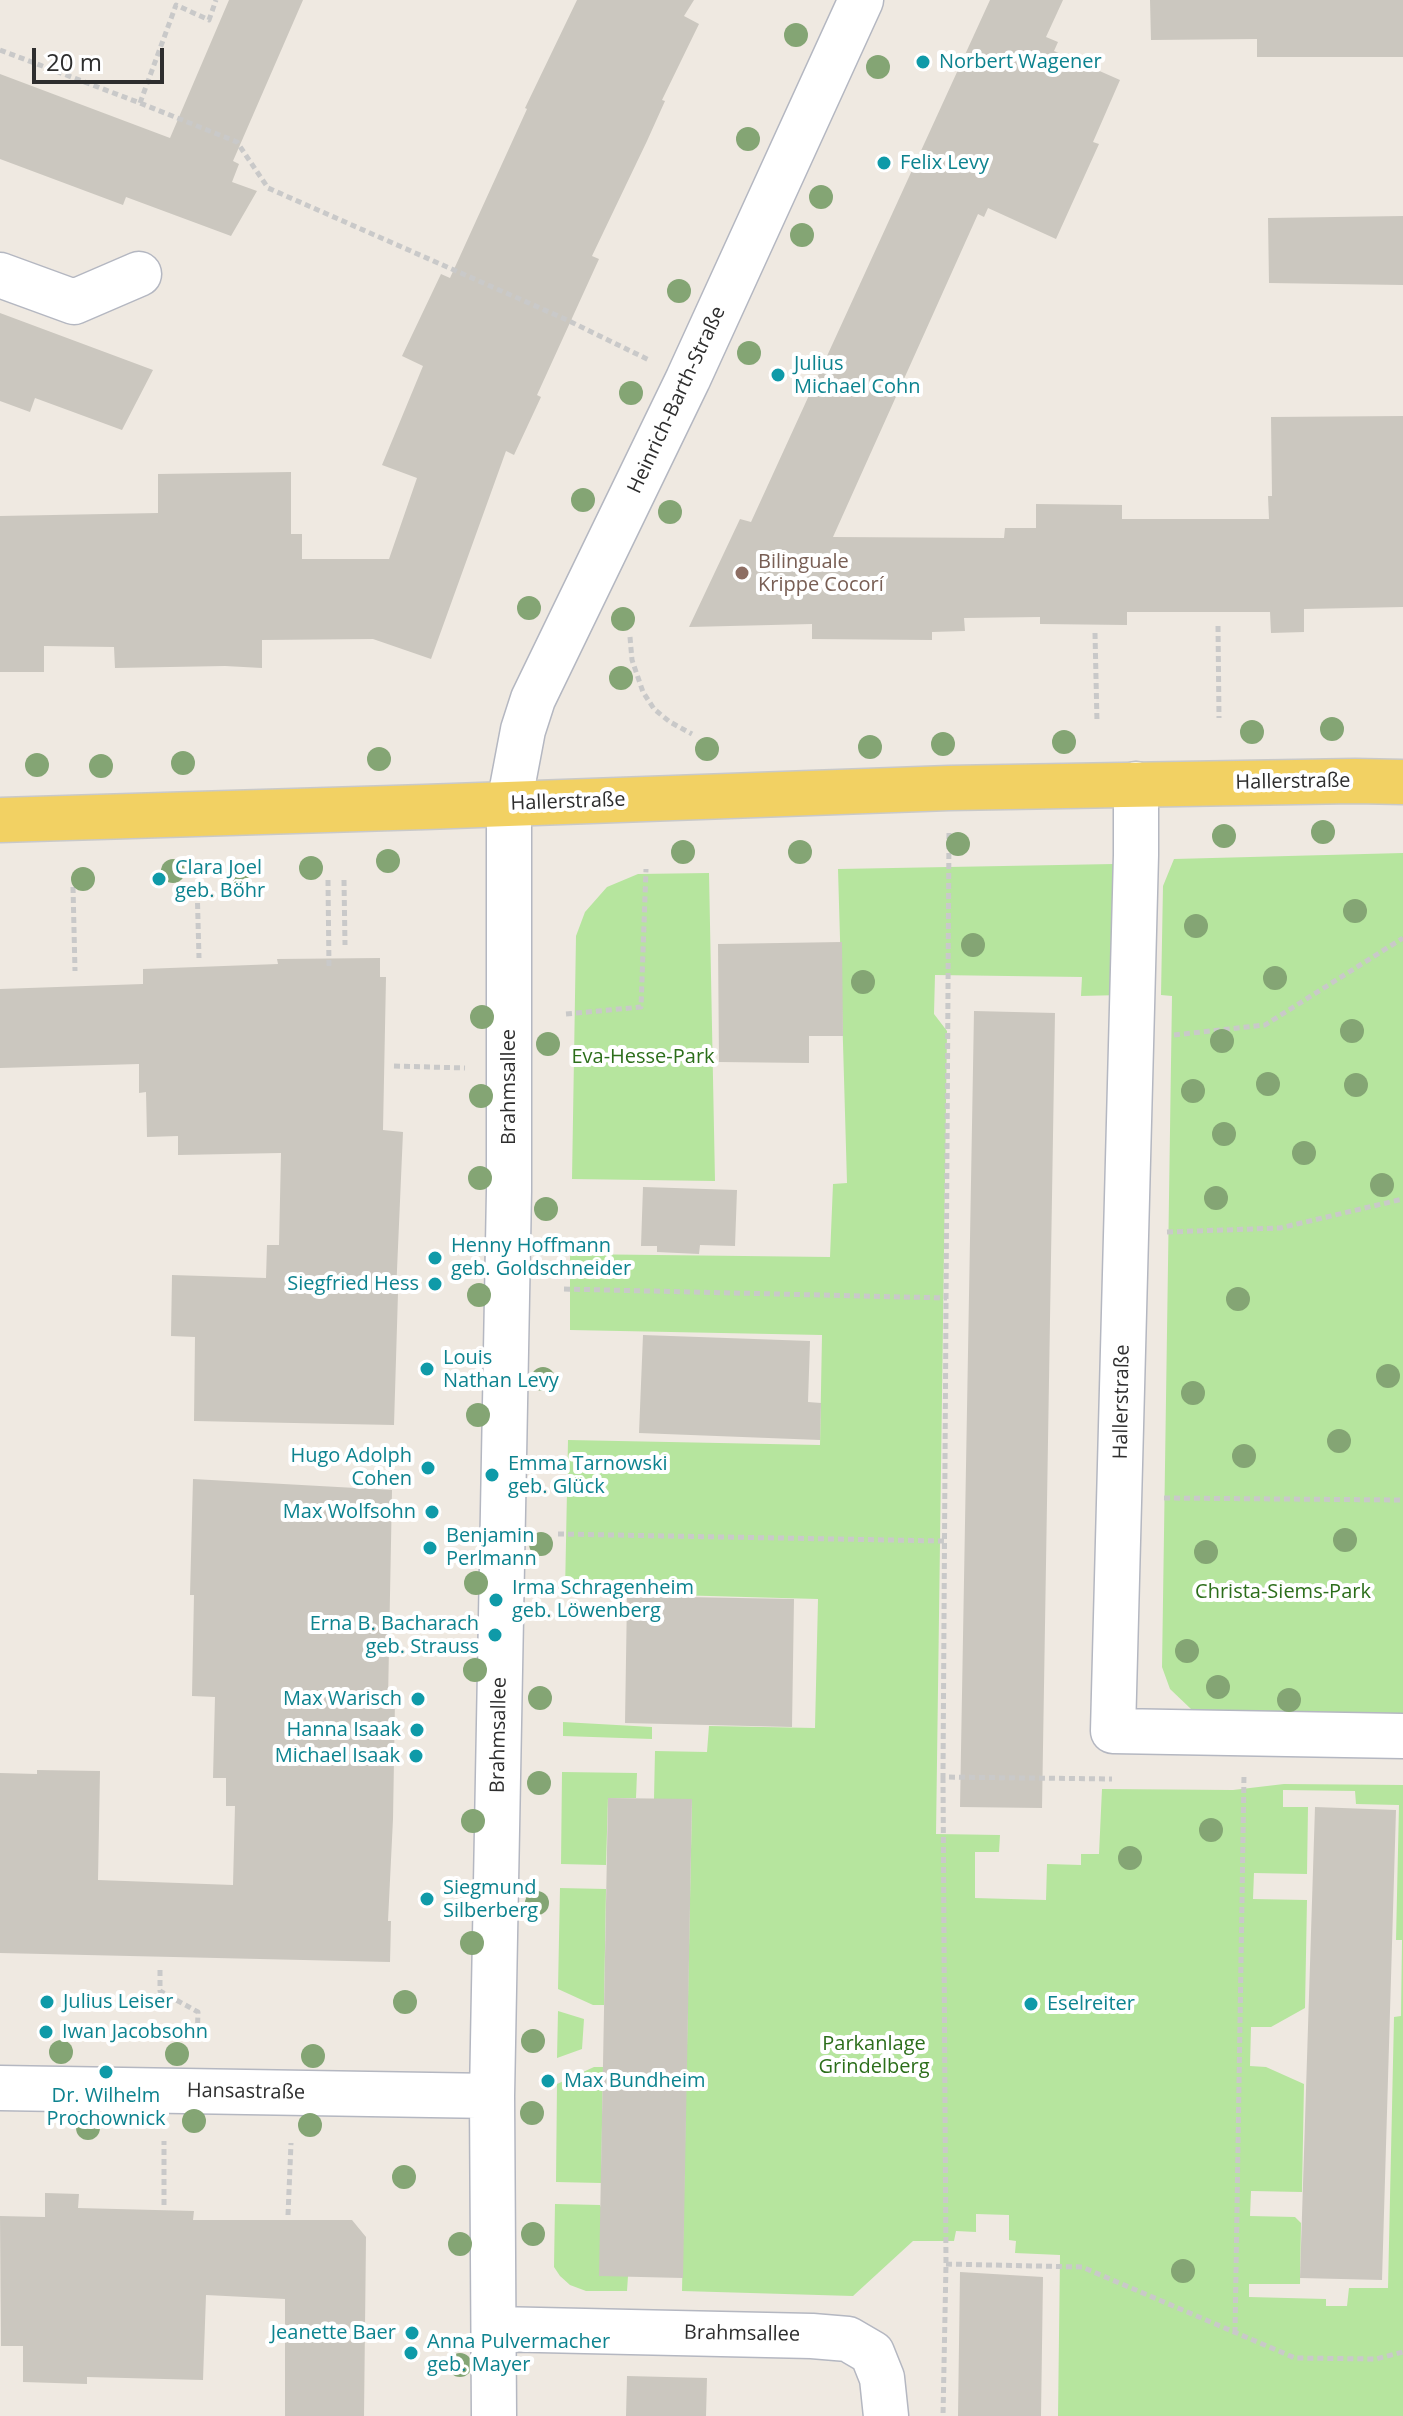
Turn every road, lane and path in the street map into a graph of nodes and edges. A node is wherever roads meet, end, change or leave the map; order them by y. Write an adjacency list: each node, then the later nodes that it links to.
1 (216, 0): 4 (path)
2 (861, 0): 7 (street, Heinrich-Barth-Straße)
3 (0, 50): 4 (path)
4 (140, 103): 7 (path)
5 (139, 274): 6 (street)
6 (0, 275)
7 (688, 379): 17 (street, Heinrich-Barth-Straße)
8 (1218, 626): 11 (path)
9 (1095, 633): 12 (path)
10 (630, 637): 13 (path)
11 (1219, 718)
12 (1097, 722)
13 (692, 734)
14 (1403, 782): 15 (main road, Hallerstraße)
15 (1136, 784): 16 (main road, Hallerstraße); 30 (street, Hallerstraße)
16 (949, 788): 17 (main road, Hallerstraße); 36 (path)
17 (509, 804): 18 (main road, Hallerstraße); 50 (street, Brahmsallee)
18 (0, 820)
19 (646, 869): 29 (path)
20 (328, 880): 27 (path)
21 (344, 880): 25 (path)
22 (197, 883): 26 (path)
23 (73, 887): 28 (path)
24 (1403, 938): 30 (path)
25 (345, 945)
26 (199, 958)
27 (329, 967)
28 (75, 971)
29 (566, 1014)
30 (1131, 1040): 34 (street, Hallerstraße)
31 (394, 1066): 32 (path)
32 (466, 1068)
33 (1403, 1199): 34 (path)
34 (1126, 1233): 37 (street, Hallerstraße)
35 (564, 1289): 36 (path)
36 (947, 1298): 40 (path)
37 (1119, 1497): 38 (path); 41 (street, Hallerstraße)
38 (1403, 1500)
39 (558, 1534): 40 (path)
40 (944, 1541): 43 (path)
41 (1244, 1734): 42 (street, Hallerstraße); 46 (path)
42 (1403, 1736)
43 (943, 1777): 44 (path); 55 (path)
44 (1118, 1779)
45 (1229, 1780): 46 (path)
46 (1244, 1780): 57 (path)
47 (160, 1970): 48 (path)
48 (197, 2042)
49 (0, 2088): 50 (street, Hansastraße)
50 (492, 2096): 56 (street, Brahmsallee)
51 (164, 2141): 53 (path)
52 (291, 2143): 54 (path)
53 (164, 2205)
54 (288, 2215)
55 (946, 2264): 57 (path); 61 (path)
56 (494, 2329): 59 (street, Brahmsallee); 60 (street, Brahmsallee)
57 (1235, 2333): 58 (path)
58 (1403, 2352)
59 (494, 2416)
60 (886, 2416)
61 (943, 2416)

